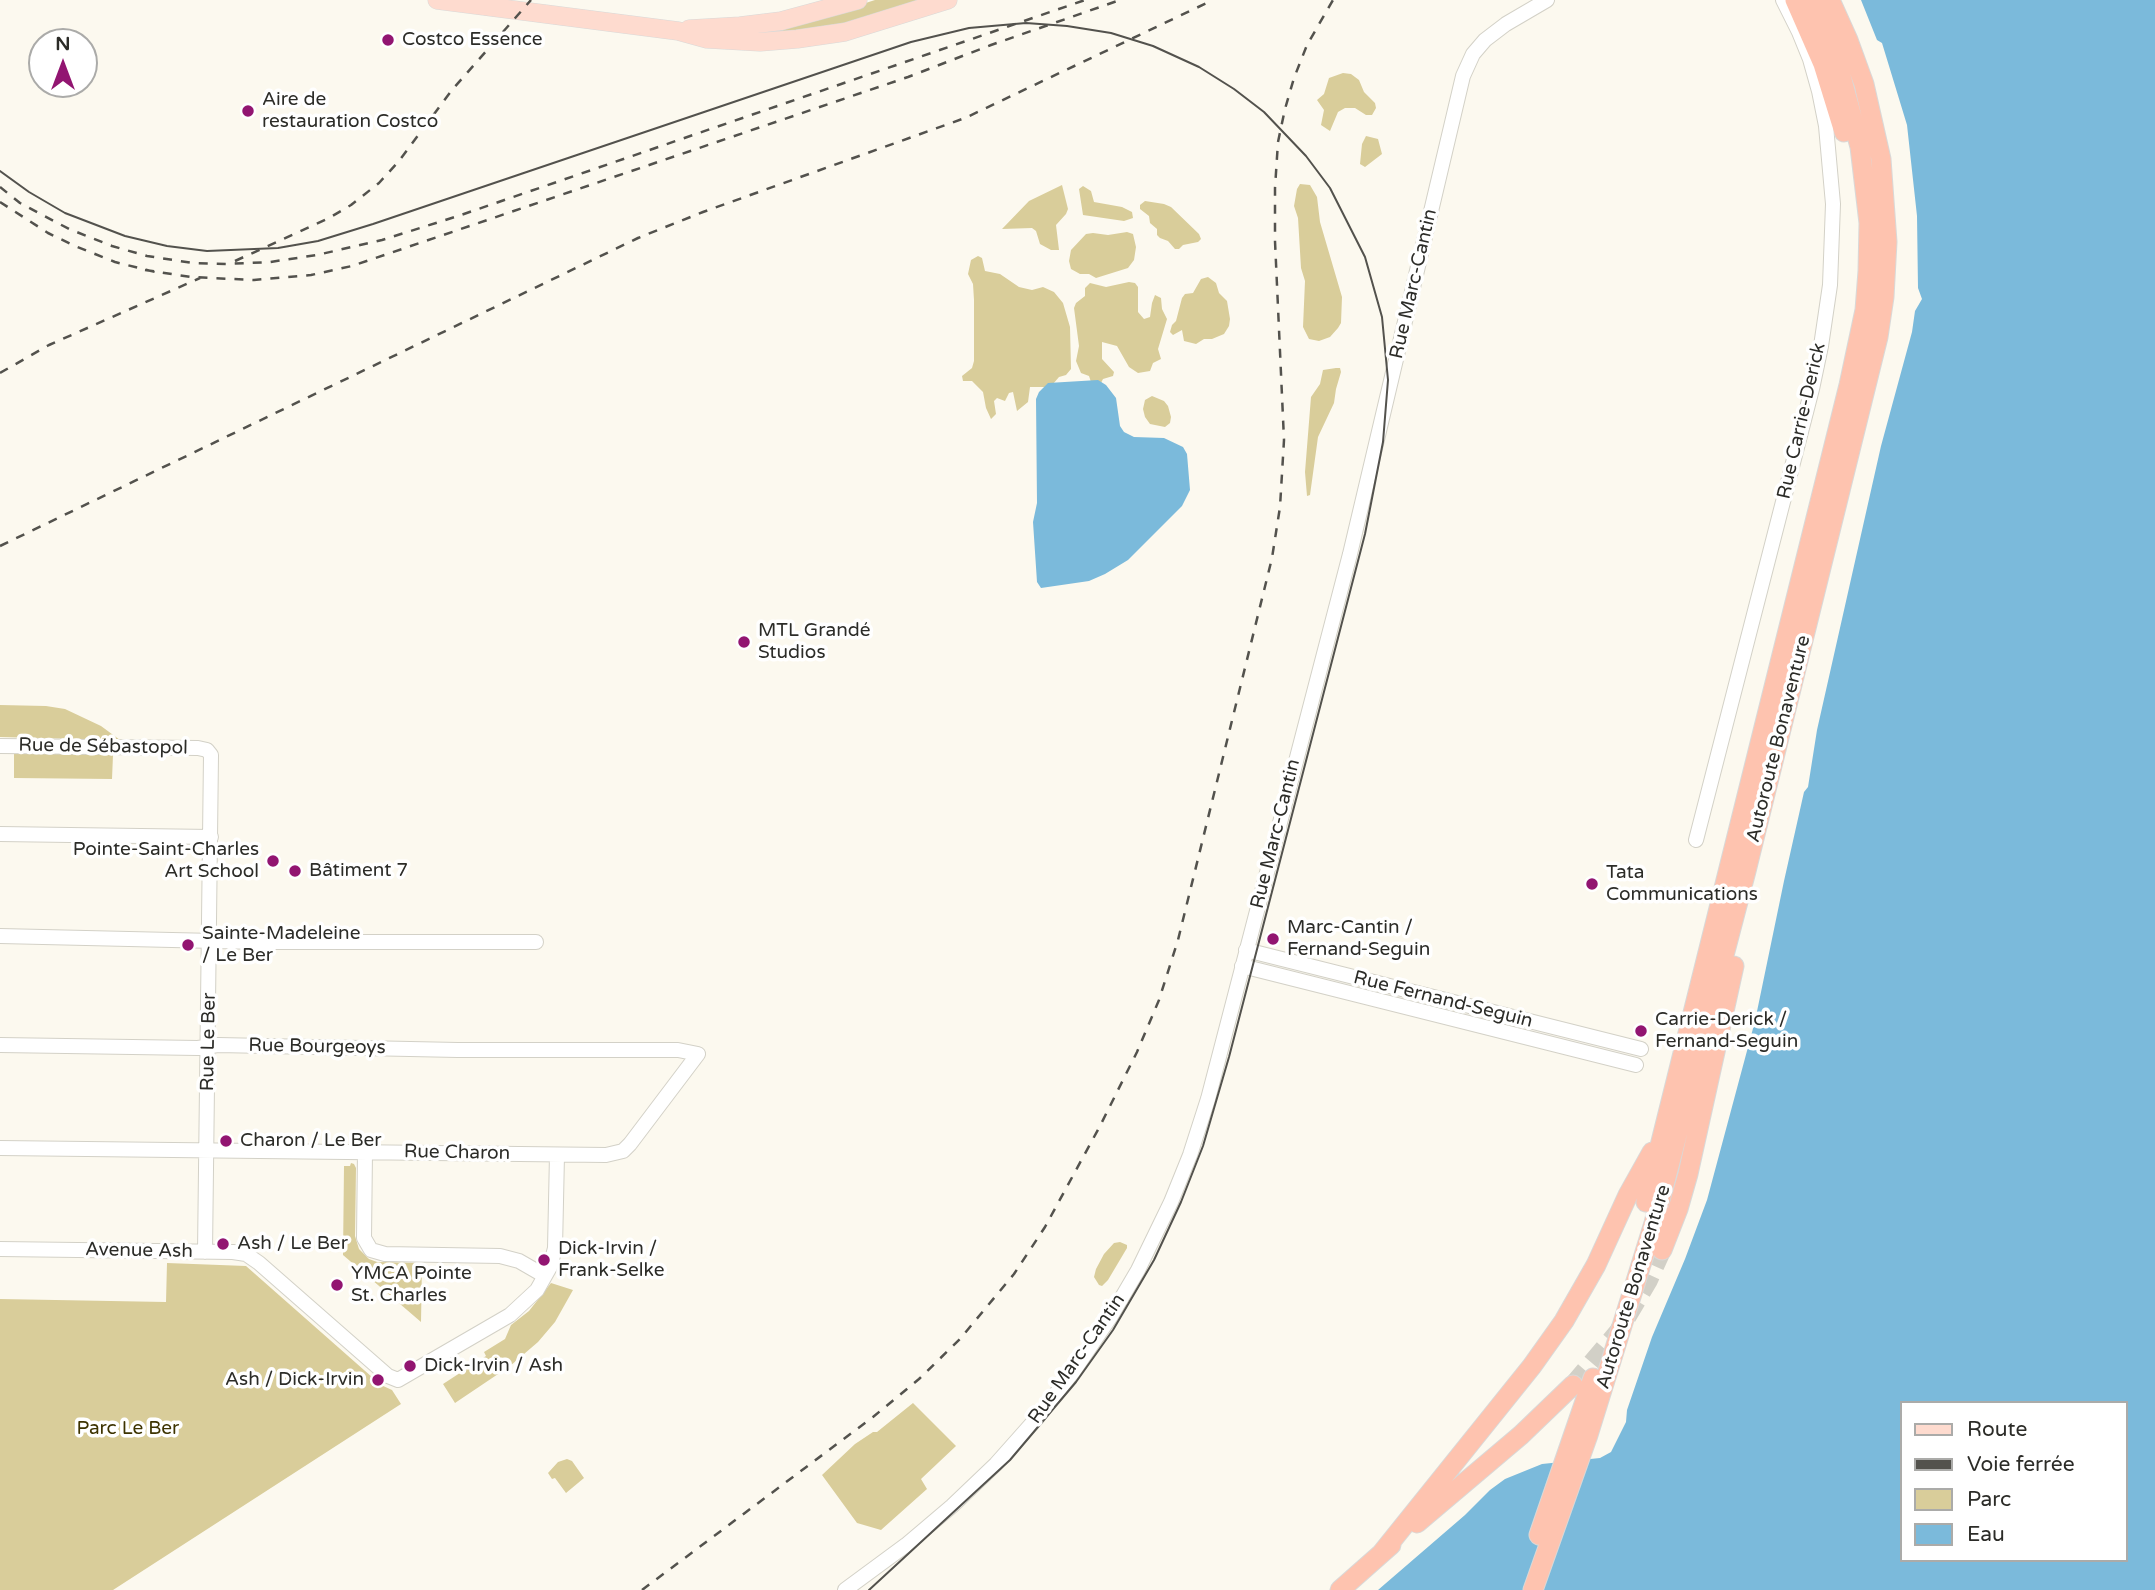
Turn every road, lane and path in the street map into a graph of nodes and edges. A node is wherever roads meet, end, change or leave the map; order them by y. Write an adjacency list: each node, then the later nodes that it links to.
1 (437, 0): 9 (main road)
2 (858, 0): 9 (main road)
3 (948, 0): 9 (main road)
4 (1547, 0): 20 (street, Rue Marc-Cantin)
5 (1783, 0): 15 (street, Rue Carrie-Derick)
6 (1796, 0): 10 (highway)
7 (1810, 0): 10 (highway, Autoroute Bonaventure)
8 (1830, 0): 16 (highway, Autoroute Bonaventure)
9 (678, 31)
10 (1858, 345): 27 (highway, Autoroute Bonaventure)
11 (0, 746): 12 (street, Rue de Sébastopol)
12 (206, 750): 14 (street, Rue Le Ber)
13 (0, 834): 14 (street)
14 (211, 837): 18 (street, Rue Le Ber)
15 (1696, 840)
16 (1746, 871): 33 (highway); 37 (highway, Autoroute Bonaventure)
17 (0, 936): 18 (street)
18 (209, 939): 19 (street); 23 (street, Rue Le Ber)
19 (536, 942)
20 (1246, 950): 21 (street, Rue Marc-Cantin); 24 (street, Rue Fernand-Seguin)
21 (1242, 966): 26 (street, Rue Fernand-Seguin); 39 (street, Rue Marc-Cantin)
22 (0, 1045): 23 (street, Rue Bourgeoys)
23 (209, 1046): 25 (street, Rue Bourgeoys); 29 (street, Rue Le Ber)
24 (1641, 1049)
25 (698, 1054): 31 (street, Rue Charon)
26 (1636, 1065)
27 (1665, 1126): 37 (highway, Autoroute Bonaventure); 38 (highway)
28 (0, 1148): 29 (street, Rue Charon)
29 (207, 1151): 30 (street, Rue Charon); 34 (street, Rue Le Ber)
30 (365, 1152): 31 (street, Rue Charon); 35 (street)
31 (557, 1155): 35 (street)
32 (0, 1249): 34 (street, Avenue Ash)
33 (1662, 1250)
34 (205, 1252): 35 (street, Avenue Ash)
35 (545, 1276)
36 (1573, 1385): 38 (highway)
37 (1582, 1433): 41 (highway, Autoroute Bonaventure); 42 (highway, Autoroute Bonaventure)
38 (1381, 1554): 40 (highway)
39 (845, 1590)
40 (1340, 1590)
41 (1519, 1590)
42 (1533, 1590)

